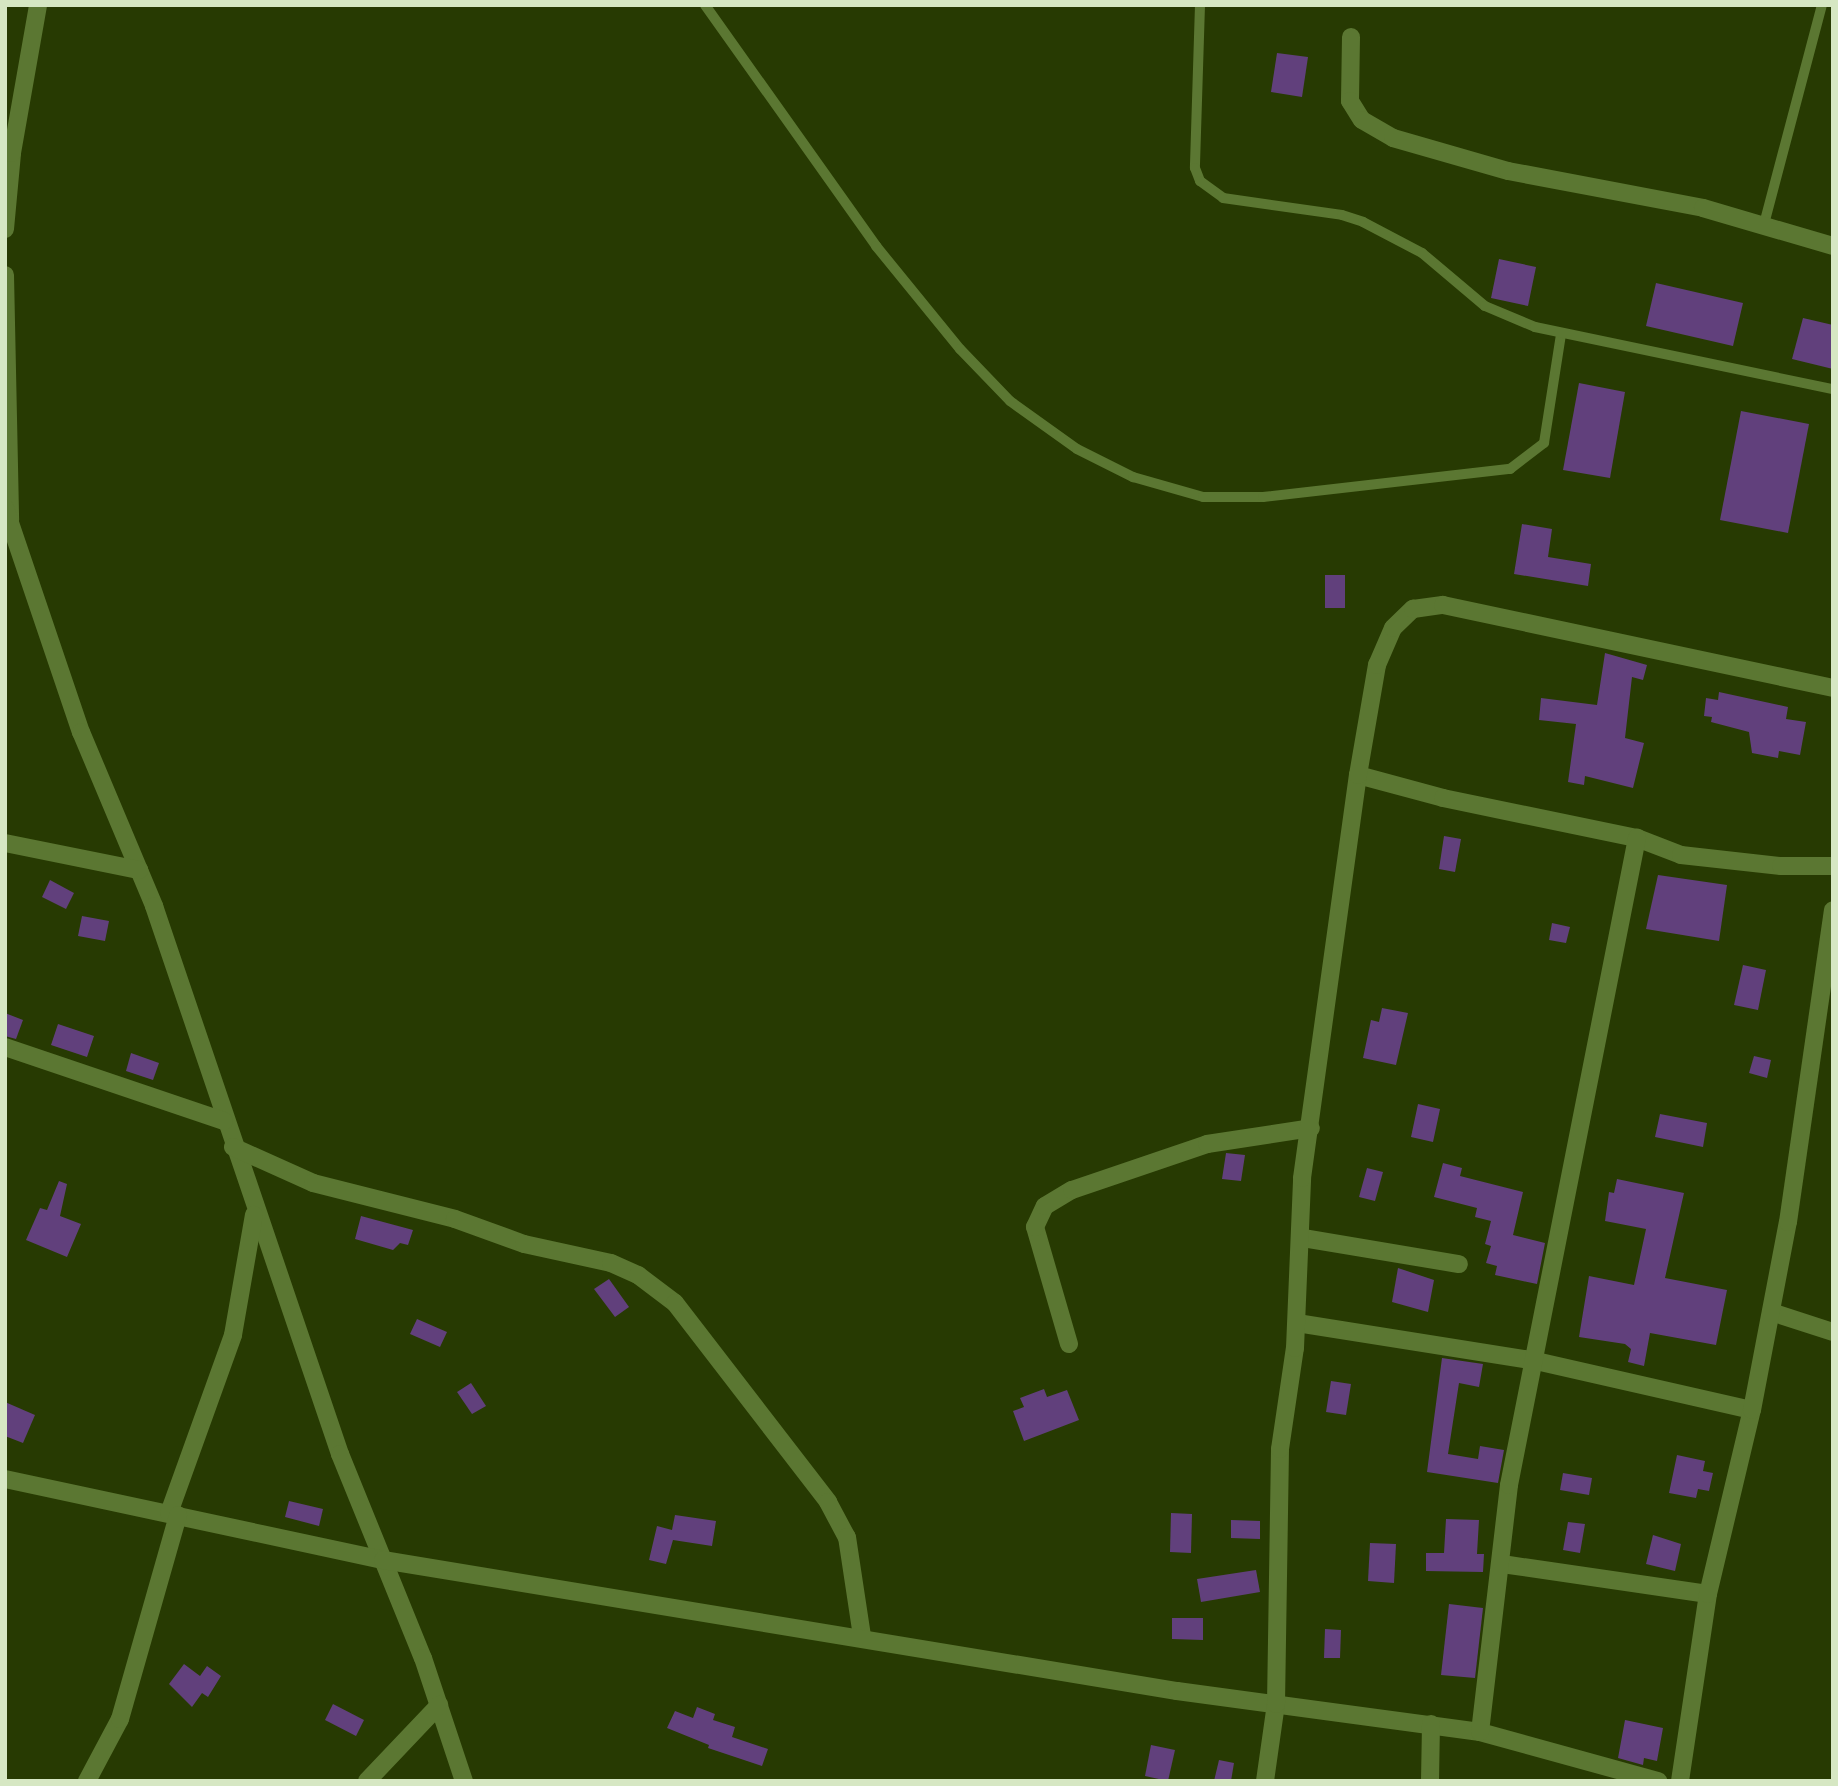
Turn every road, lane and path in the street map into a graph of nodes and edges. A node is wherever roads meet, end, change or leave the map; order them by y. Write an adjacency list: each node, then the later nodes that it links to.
1 (38, 5): 7 (street)
2 (705, 5): 10 (lane)
3 (1200, 5): 10 (lane)
4 (1822, 5): 6 (lane)
5 (1351, 37): 6 (street)
6 (1763, 228): 8 (street)
7 (5, 229)
8 (1833, 246)
9 (5, 275): 12 (street)
10 (1561, 334): 11 (lane)
11 (1833, 388)
12 (7, 519): 18 (street)
13 (1833, 688): 14 (street)
14 (1358, 775): 15 (street); 22 (street)
15 (1637, 838): 17 (street); 31 (street)
16 (5, 843): 18 (street)
17 (1833, 866)
18 (139, 870): 21 (street)
19 (1833, 910): 27 (street)
20 (5, 1047): 21 (street)
21 (225, 1121): 23 (street)
22 (1311, 1128): 25 (street); 30 (street)
23 (233, 1147): 24 (street); 38 (street)
24 (255, 1211): 34 (street); 35 (street)
25 (1303, 1238): 26 (street); 28 (street)
26 (1459, 1264)
27 (1772, 1312): 29 (street); 32 (street)
28 (1297, 1323): 31 (street); 39 (street)
29 (1833, 1332)
30 (1069, 1344)
31 (1536, 1361): 32 (street); 36 (street)
32 (1752, 1410): 37 (street)
33 (5, 1479): 34 (street)
34 (173, 1514): 35 (street); 43 (street)
35 (383, 1560): 38 (street); 40 (street)
36 (1502, 1564): 37 (street); 42 (street)
37 (1708, 1594): 49 (street)
38 (862, 1636): 39 (street)
39 (1276, 1704): 41 (street); 46 (street)
40 (439, 1705): 44 (street); 45 (street)
41 (1432, 1724): 42 (street); 47 (street)
42 (1480, 1732): 48 (street)
43 (88, 1781)
44 (367, 1781)
45 (464, 1781)
46 (1265, 1781)
47 (1430, 1781)
48 (1658, 1781)
49 (1680, 1781)

